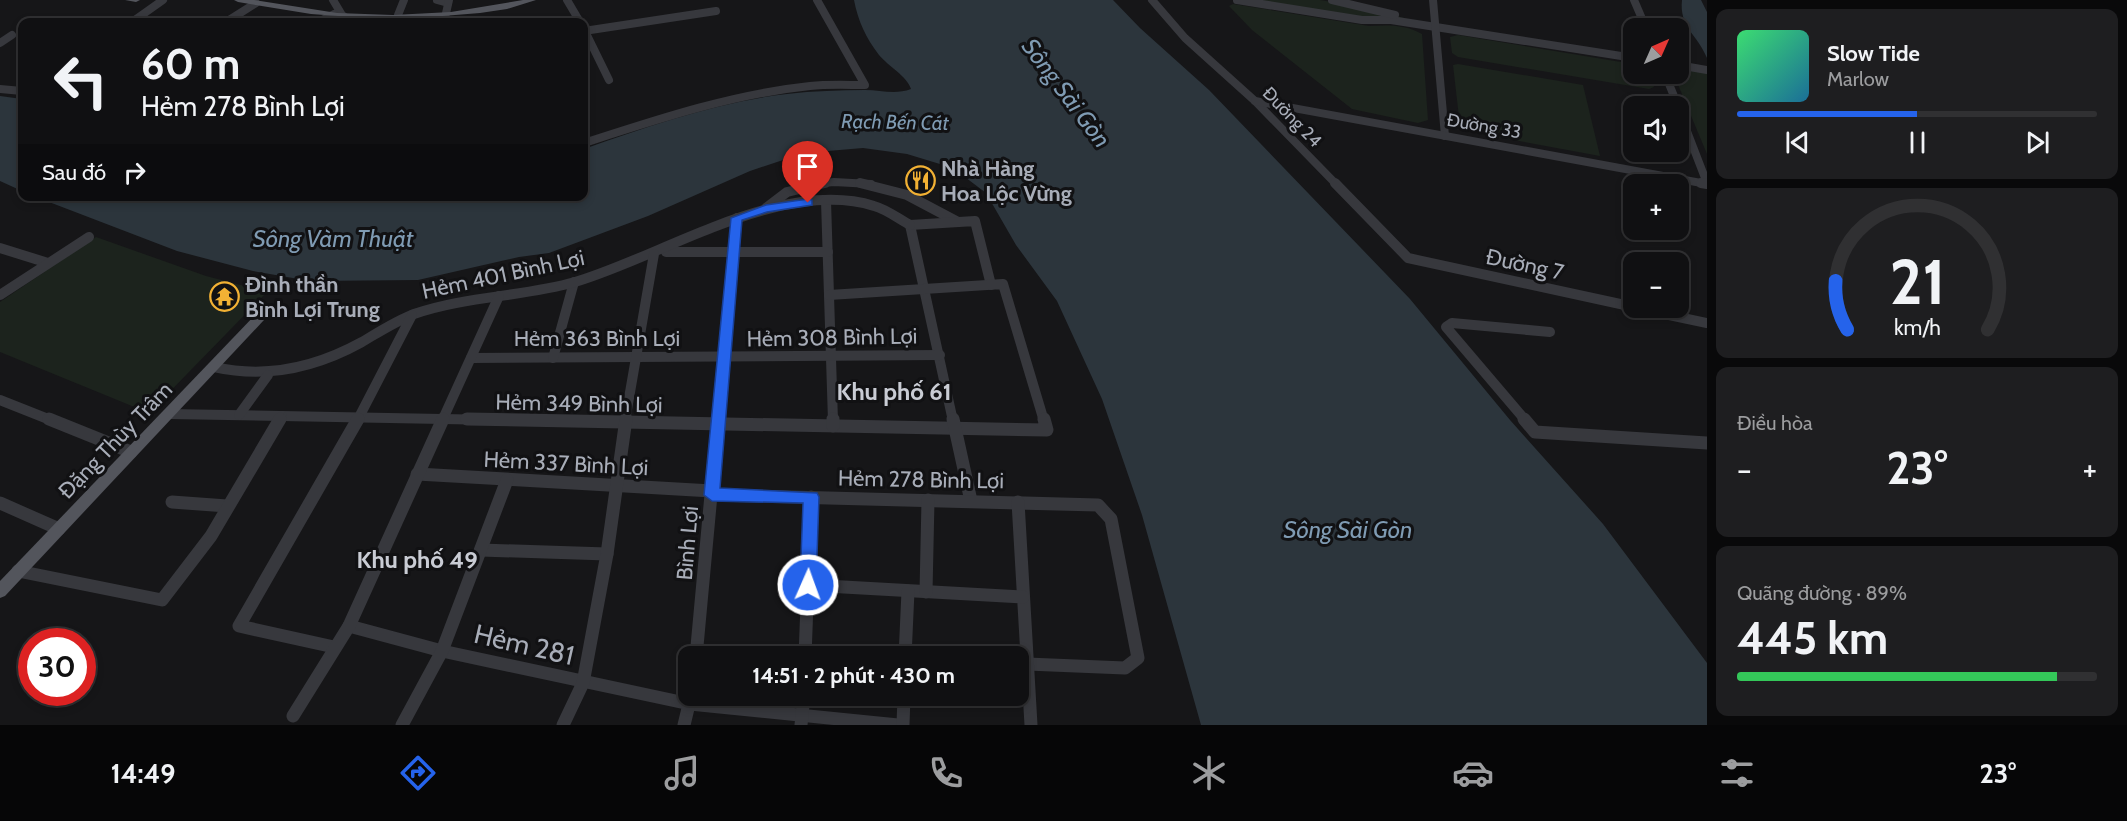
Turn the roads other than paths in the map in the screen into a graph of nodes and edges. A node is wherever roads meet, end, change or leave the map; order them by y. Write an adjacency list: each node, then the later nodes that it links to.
1 (129, 0): 2 (main road)
2 (136, 0)
3 (163, 0): 21 (street)
4 (238, 0): 17 (main road)
5 (333, 0): 19 (street)
6 (404, 0): 20 (street)
7 (437, 0): 16 (street)
8 (531, 0): 27 (main road)
9 (567, 0): 28 (street)
10 (817, 0): 46 (street)
11 (1152, 0): 43 (street, Đường 24)
12 (1237, 0): 30 (street)
13 (1332, 0): 30 (street)
14 (1432, 0): 30 (street)
15 (1634, 0): 29 (street)
16 (448, 2): 26 (street)
17 (256, 3): 19 (main road); 22 (street)
18 (716, 11): 31 (street)
19 (338, 14): 20 (main road); 23 (street); 24 (street)
20 (398, 15): 25 (main road)
21 (138, 18)
22 (232, 18)
23 (328, 18)
24 (345, 18)
25 (432, 18)
26 (444, 18)
27 (449, 18)
28 (578, 18)
29 (1642, 18)
30 (1434, 24): 34 (street); 36 (street); 44 (street)
31 (588, 29)
32 (12, 35): 33 (street)
33 (0, 43)
34 (1623, 51)
35 (591, 53): 40 (street)
36 (1623, 56)
37 (1689, 63): 39 (street)
38 (1689, 66): 39 (street)
39 (1706, 67)
40 (609, 80)
41 (0, 89): 42 (street)
42 (18, 91)
43 (1255, 101): 44 (street, Đường 33); 59 (street, Đường 24)
44 (1445, 136): 48 (street, Đường 33)
45 (1689, 136): 48 (street)
46 (588, 142)
47 (831, 182): 49 (street); 50 (street); 52 (street)
48 (1707, 183)
49 (829, 200): 50 (street); 53 (street); 56 (street)
50 (766, 209): 51 (street, Hẻm 401 Bình Lợi)
51 (737, 218): 57 (street, Hẻm 401 Bình Lợi); 58 (street, Bình Lợi)
52 (958, 222): 53 (street); 62 (street)
53 (910, 225): 63 (street)
54 (89, 237): 60 (street)
55 (0, 248): 60 (street)
56 (828, 252): 58 (street); 64 (street)
57 (657, 253): 58 (street); 61 (street, Hẻm 401 Bình Lợi); 75 (street)
58 (734, 253): 76 (street, Bình Lợi)
59 (1408, 258): 67 (street, Đường 7)
60 (48, 263): 65 (street)
61 (574, 282): 66 (street, Hẻm 401 Bình Lợi); 78 (street)
62 (991, 285): 63 (street); 90 (street, Hẻm 349 Bình Lợi)
63 (926, 289): 64 (street); 73 (street)
64 (829, 295): 74 (street)
65 (0, 296)
66 (499, 296): 68 (street, Hẻm 401 Bình Lợi); 77 (street)
67 (1623, 304)
68 (412, 315): 80 (street, Hẻm 401 Bình Lợi); 85 (street)
69 (260, 317): 79 (main road, Đặng Thùy Trâm)
70 (1684, 318): 71 (street, Đường 7)
71 (1707, 323)
72 (1550, 332): 91 (street)
73 (940, 355): 74 (street, Hẻm 308 Bình Lợi); 90 (street)
74 (831, 356): 76 (street, Hẻm 308 Bình Lợi); 89 (street)
75 (636, 357): 76 (street, Hẻm 363 Bình Lợi); 78 (street, Hẻm 363 Bình Lợi); 87 (street)
76 (723, 357): 88 (street, Bình Lợi)
77 (471, 358): 78 (street, Hẻm 363 Bình Lợi); 86 (street)
78 (552, 358)
79 (214, 367): 80 (street, Hẻm 401 Bình Lợi); 82 (main road, Đặng Thùy Trâm)
80 (268, 375): 83 (street)
81 (0, 400): 92 (street)
82 (169, 414): 83 (street, Hẻm 349 Bình Lợi); 92 (main road, Đặng Thùy Trâm)
83 (239, 415): 84 (street, Hẻm 349 Bình Lợi)
84 (282, 416): 85 (street, Hẻm 349 Bình Lợi); 103 (street)
85 (359, 418): 86 (street, Hẻm 349 Bình Lợi); 118 (street)
86 (441, 420): 87 (street, Hẻm 349 Bình Lợi); 93 (street)
87 (625, 423): 88 (street, Hẻm 349 Bình Lợi); 95 (street)
88 (717, 425): 89 (street, Hẻm 349 Bình Lợi); 96 (street, Bình Lợi)
89 (833, 426): 90 (street, Hẻm 349 Bình Lợi)
90 (957, 429): 99 (street)
91 (1707, 443)
92 (131, 452): 104 (main road, Đặng Thùy Trâm)
93 (417, 474): 94 (street, Hẻm 337 Bình Lợi); 113 (street)
94 (507, 480): 95 (street, Hẻm 337 Bình Lợi); 105 (street)
95 (616, 486): 96 (street, Hẻm 337 Bình Lợi); 106 (street)
96 (712, 493): 97 (street, Hẻm 278 Bình Lợi); 114 (street, Bình Lợi)
97 (811, 497): 98 (street, Hẻm 278 Bình Lợi); 108 (street)
98 (928, 500): 99 (street, Hẻm 278 Bình Lợi); 111 (street)
99 (971, 501): 101 (street, Hẻm 278 Bình Lợi)
100 (172, 502): 103 (street)
101 (1018, 502): 112 (street); 120 (street, Hẻm 278 Bình Lợi)
102 (0, 503): 104 (street)
103 (227, 506): 107 (street)
104 (59, 529): 107 (main road, Đặng Thùy Trâm)
105 (481, 550): 106 (street); 119 (street)
106 (606, 554): 121 (street)
107 (18, 571): 109 (main road, Đặng Thùy Trâm)
108 (808, 585): 110 (street); 115 (street)
109 (0, 591)
110 (908, 591): 111 (street); 116 (street)
111 (926, 591): 112 (street)
112 (1023, 597): 117 (street)
113 (349, 626): 118 (street); 119 (street, Hẻm 281)
114 (697, 646)
115 (805, 646)
116 (906, 646)
117 (1026, 646)
118 (334, 647): 127 (street)
119 (442, 651): 121 (street, Hẻm 281); 129 (street)
120 (1029, 664)
121 (583, 683): 123 (street, Hẻm 281); 130 (street)
122 (1029, 694): 133 (street)
123 (678, 698)
124 (689, 706): 131 (street)
125 (724, 706): 128 (street, Hẻm 281)
126 (903, 706): 132 (street)
127 (293, 716)
128 (802, 720): 132 (street, Hẻm 281)
129 (402, 725)
130 (563, 725)
131 (684, 725)
132 (901, 725)
133 (1031, 725)

